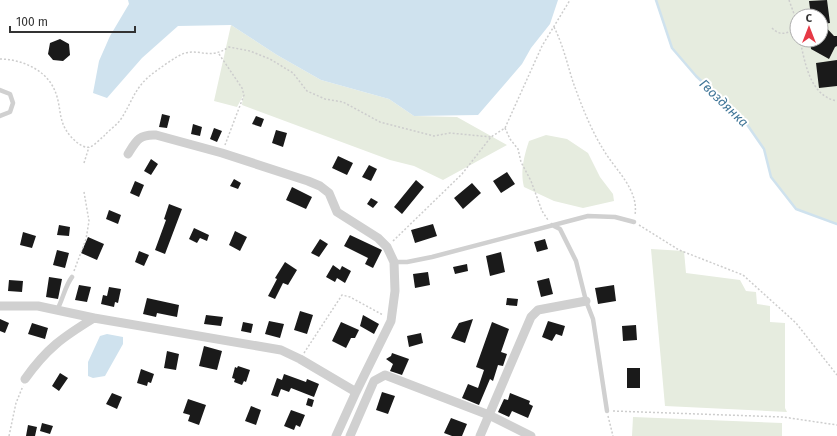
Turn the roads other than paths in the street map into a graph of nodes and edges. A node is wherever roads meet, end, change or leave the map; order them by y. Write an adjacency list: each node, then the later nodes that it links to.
1 (0, 90): 2 (lane)
2 (0, 116)
3 (128, 154): 6 (street)
4 (634, 222): 5 (lane)
5 (552, 225): 6 (lane); 8 (lane)
6 (394, 262): 13 (street)
7 (72, 277): 10 (lane)
8 (586, 301): 14 (lane); 15 (street)
9 (0, 306): 10 (street)
10 (57, 310): 11 (street)
11 (94, 318): 12 (street); 13 (street)
12 (25, 379)
13 (356, 392): 16 (street)
14 (607, 411)
15 (489, 415): 17 (street); 18 (street); 19 (street)
16 (336, 436)
17 (350, 436)
18 (480, 436)
19 (531, 436)

